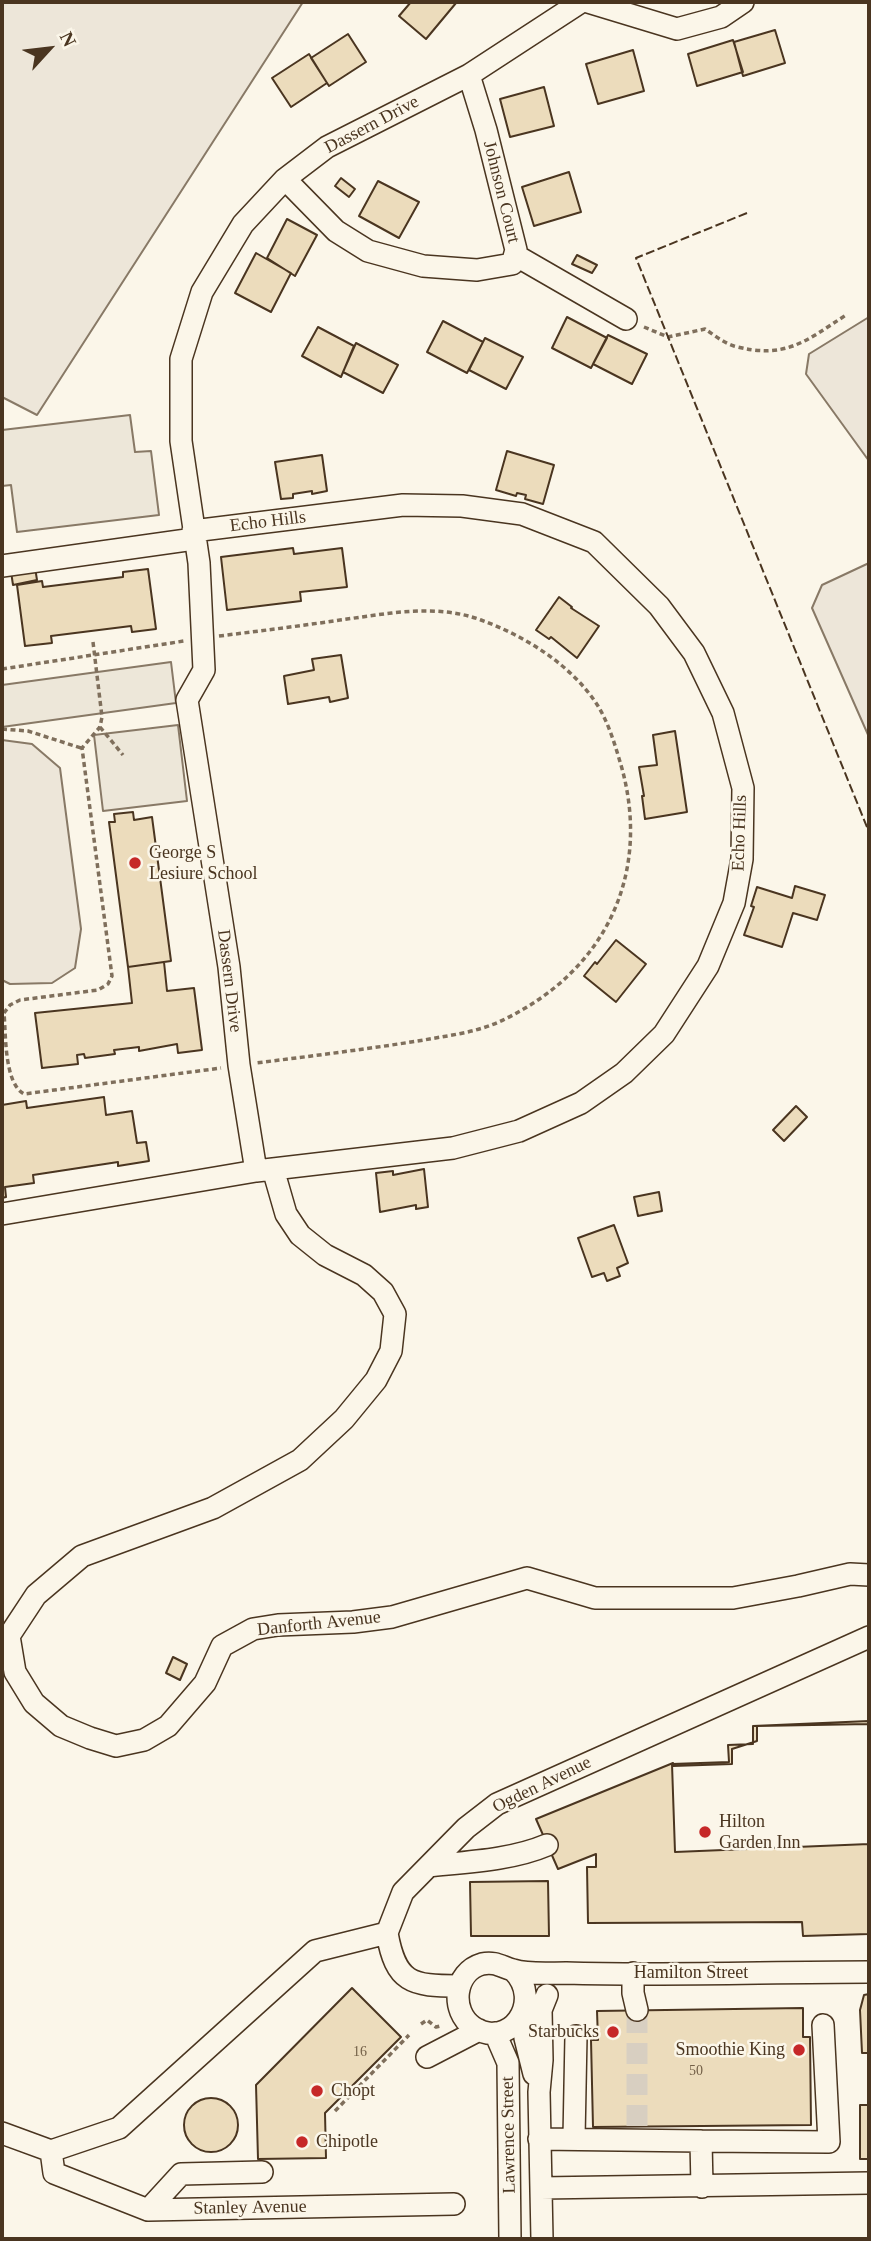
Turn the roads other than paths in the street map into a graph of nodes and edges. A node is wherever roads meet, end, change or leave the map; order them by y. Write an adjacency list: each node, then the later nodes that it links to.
1 (581, 2): 4 (street, Dassern Drive)
2 (588, 2): 3 (street)
3 (743, 2)
4 (469, 75): 5 (street, Dassern Drive); 6 (street, Johnson Court)
5 (285, 179): 6 (street, Johnson Court); 8 (street, Dassern Drive)
6 (515, 255): 7 (street)
7 (626, 319)
8 (194, 535): 9 (street); 10 (street, Dassern Drive); 10 (street, Echo Hills)
9 (2, 566)
10 (264, 1170): 11 (street); 12 (street, Danforth Avenue)
11 (2, 1214)
12 (869, 1575)
13 (869, 1637): 15 (street, Ogden Avenue)
14 (547, 1845): 15 (street)
15 (429, 1866): 16 (street, Ogden Avenue)
16 (387, 1933): 21 (street); 34 (street)
17 (513, 1970): 19 (street, Hamilton Street); 21 (street); 23 (street)
18 (869, 1972): 20 (street, Hamilton Street)
19 (586, 1973): 20 (street, Hamilton Street); 22 (street)
20 (633, 1973): 24 (street)
21 (459, 1986): 26 (street)
22 (547, 1996): 23 (street); 29 (street)
23 (526, 2007): 26 (street); 29 (street)
24 (637, 2010)
25 (822, 2025): 33 (street)
26 (471, 2026): 28 (street); 41 (street, Lawrence Street)
27 (576, 2036): 31 (street)
28 (427, 2057)
29 (539, 2092): 32 (street, Lawrence Street)
30 (2, 2133): 34 (street)
31 (574, 2138): 32 (street); 33 (street)
32 (539, 2139): 38 (street, Lawrence Street)
33 (701, 2141): 37 (street)
34 (51, 2151): 40 (street, Stanley Avenue)
35 (262, 2172): 40 (street)
36 (869, 2183): 37 (street)
37 (702, 2187): 38 (street)
38 (541, 2188): 42 (street, Lawrence Street)
39 (454, 2204): 40 (street, Stanley Avenue)
40 (148, 2210)
41 (510, 2239)
42 (542, 2239)

